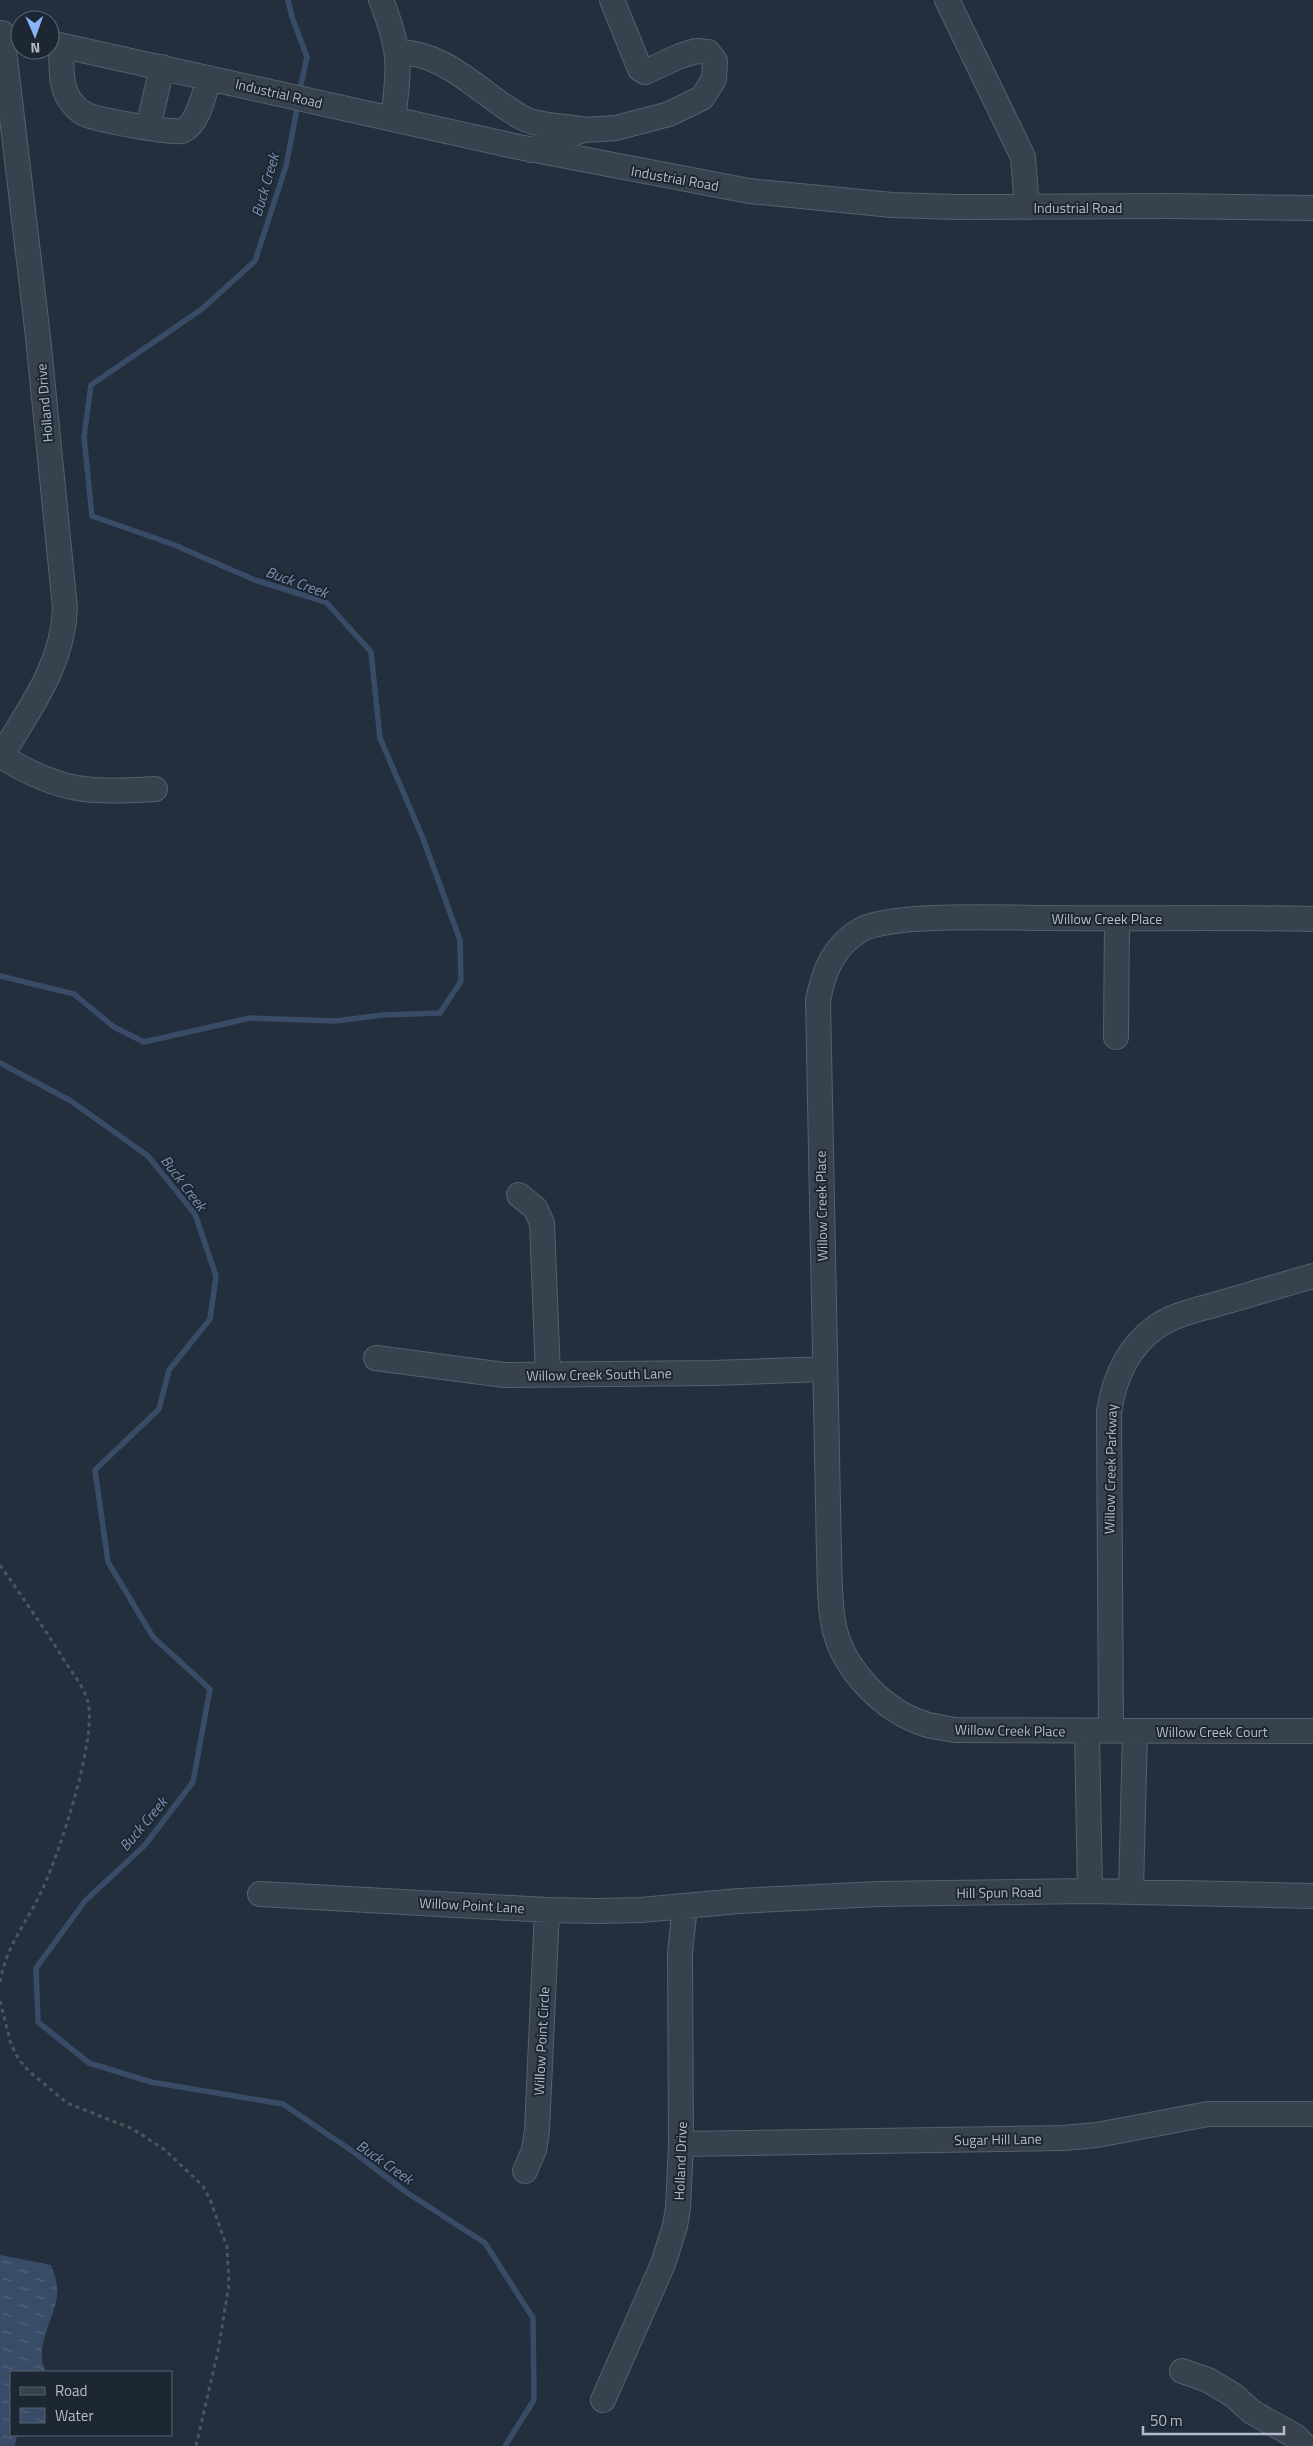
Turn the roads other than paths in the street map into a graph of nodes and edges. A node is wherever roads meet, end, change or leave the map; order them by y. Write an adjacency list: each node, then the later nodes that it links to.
1 (381, 0): 6 (street)
2 (612, 0): 12 (street)
3 (947, 0): 14 (street)
4 (5, 34): 16 (street, Holland Drive)
5 (60, 45): 8 (street, Industrial Road)
6 (397, 52): 10 (street); 12 (street)
7 (59, 60): 11 (street)
8 (162, 67): 9 (street, Industrial Road); 11 (street)
9 (209, 78): 10 (street, Industrial Road); 11 (street)
10 (393, 119): 13 (street, Industrial Road)
11 (148, 128)
12 (583, 130): 13 (street)
13 (531, 150): 14 (street, Industrial Road)
14 (1026, 207): 15 (street, Industrial Road)
15 (1313, 208)
16 (1, 757): 17 (street)
17 (155, 789)
18 (1117, 919): 19 (street, Willow Creek Place); 20 (street); 24 (street, Willow Creek Place)
19 (1313, 919)
20 (1116, 1037)
21 (519, 1195): 25 (street)
22 (1313, 1276): 26 (street, Willow Creek Parkway)
23 (376, 1358): 25 (street, Willow Creek South Lane)
24 (824, 1369): 25 (street, Willow Creek South Lane); 28 (street, Willow Creek Place)
25 (548, 1375)
26 (1111, 1731): 28 (street, Willow Creek Place); 29 (street, Willow Creek Court)
27 (1313, 1731): 29 (street, Willow Creek Court)
28 (1087, 1732): 30 (street)
29 (1135, 1732): 31 (street)
30 (1090, 1891): 31 (street, Hill Spun Road); 34 (street, Hill Spun Road)
31 (1130, 1891): 33 (street, Hill Spun Road)
32 (260, 1894): 35 (street, Willow Point Lane)
33 (1313, 1896)
34 (685, 1906): 35 (street, Willow Point Lane); 37 (street, Holland Drive)
35 (548, 1910): 38 (street, Willow Point Circle)
36 (1313, 2114): 37 (street, Sugar Hill Lane)
37 (681, 2144): 40 (street, Holland Drive)
38 (525, 2171)
39 (1182, 2371): 41 (street)
40 (603, 2400)
41 (1304, 2446)

